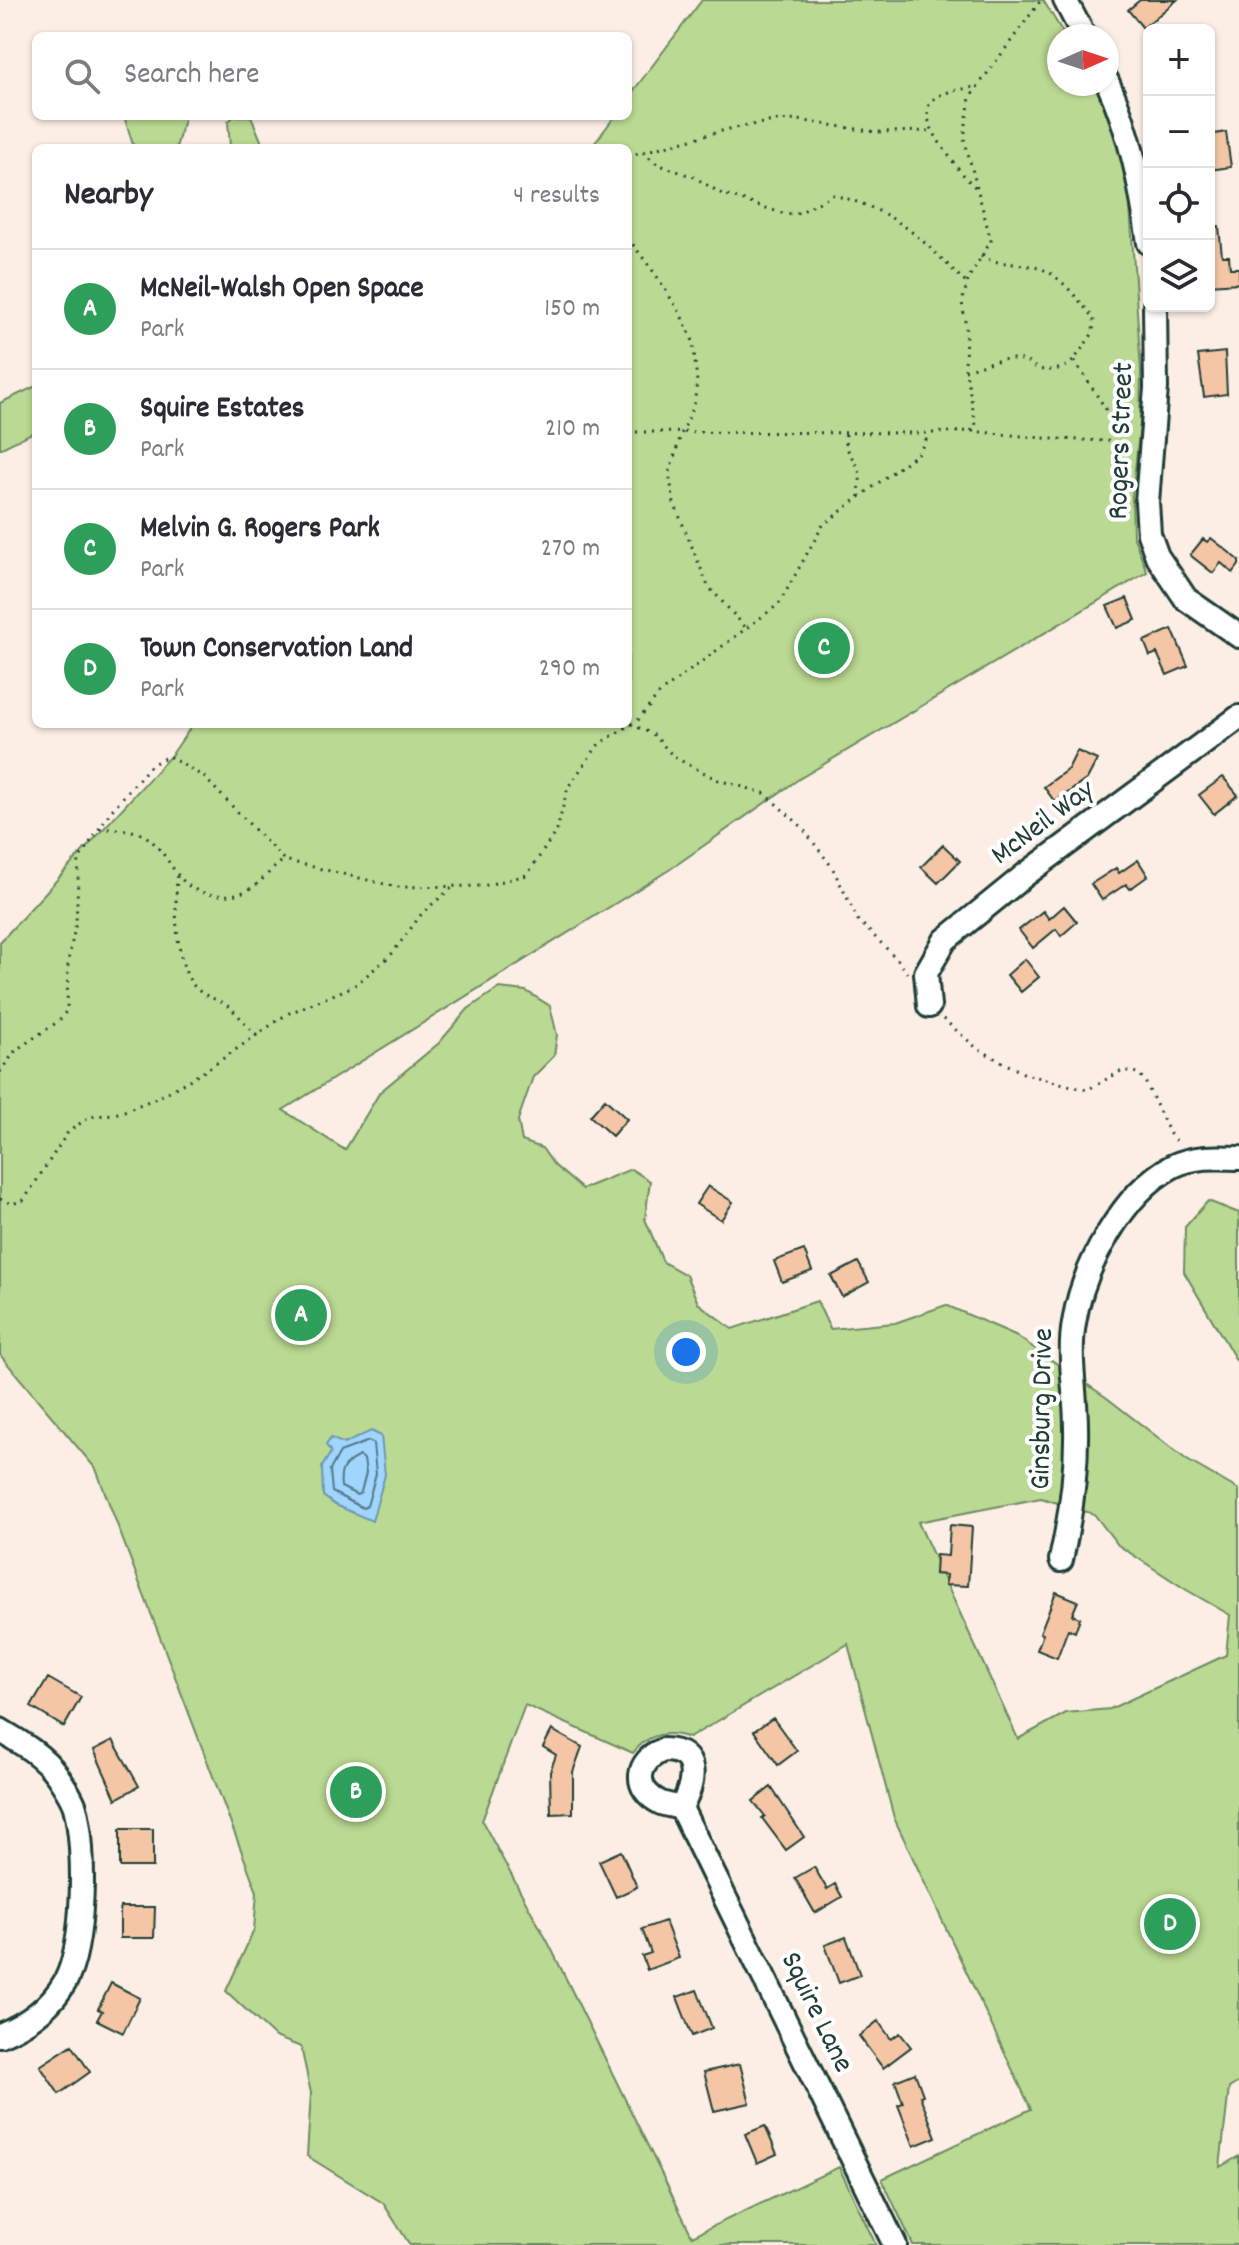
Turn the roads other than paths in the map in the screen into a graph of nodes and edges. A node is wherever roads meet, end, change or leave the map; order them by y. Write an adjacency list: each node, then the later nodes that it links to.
1 (1065, 0): 2 (street)
2 (1078, 24)
3 (1114, 96): 4 (street)
4 (1148, 240)
5 (1155, 312): 6 (street, Rogers Street)
6 (1239, 636)
7 (1239, 717): 8 (street, McNeil Way)
8 (929, 1006)
9 (1239, 1158): 10 (street, Ginsburg Drive)
10 (1061, 1560)
11 (0, 1730): 13 (street)
12 (681, 1808): 14 (street, Squire Lane)
13 (0, 2035)
14 (895, 2245)

